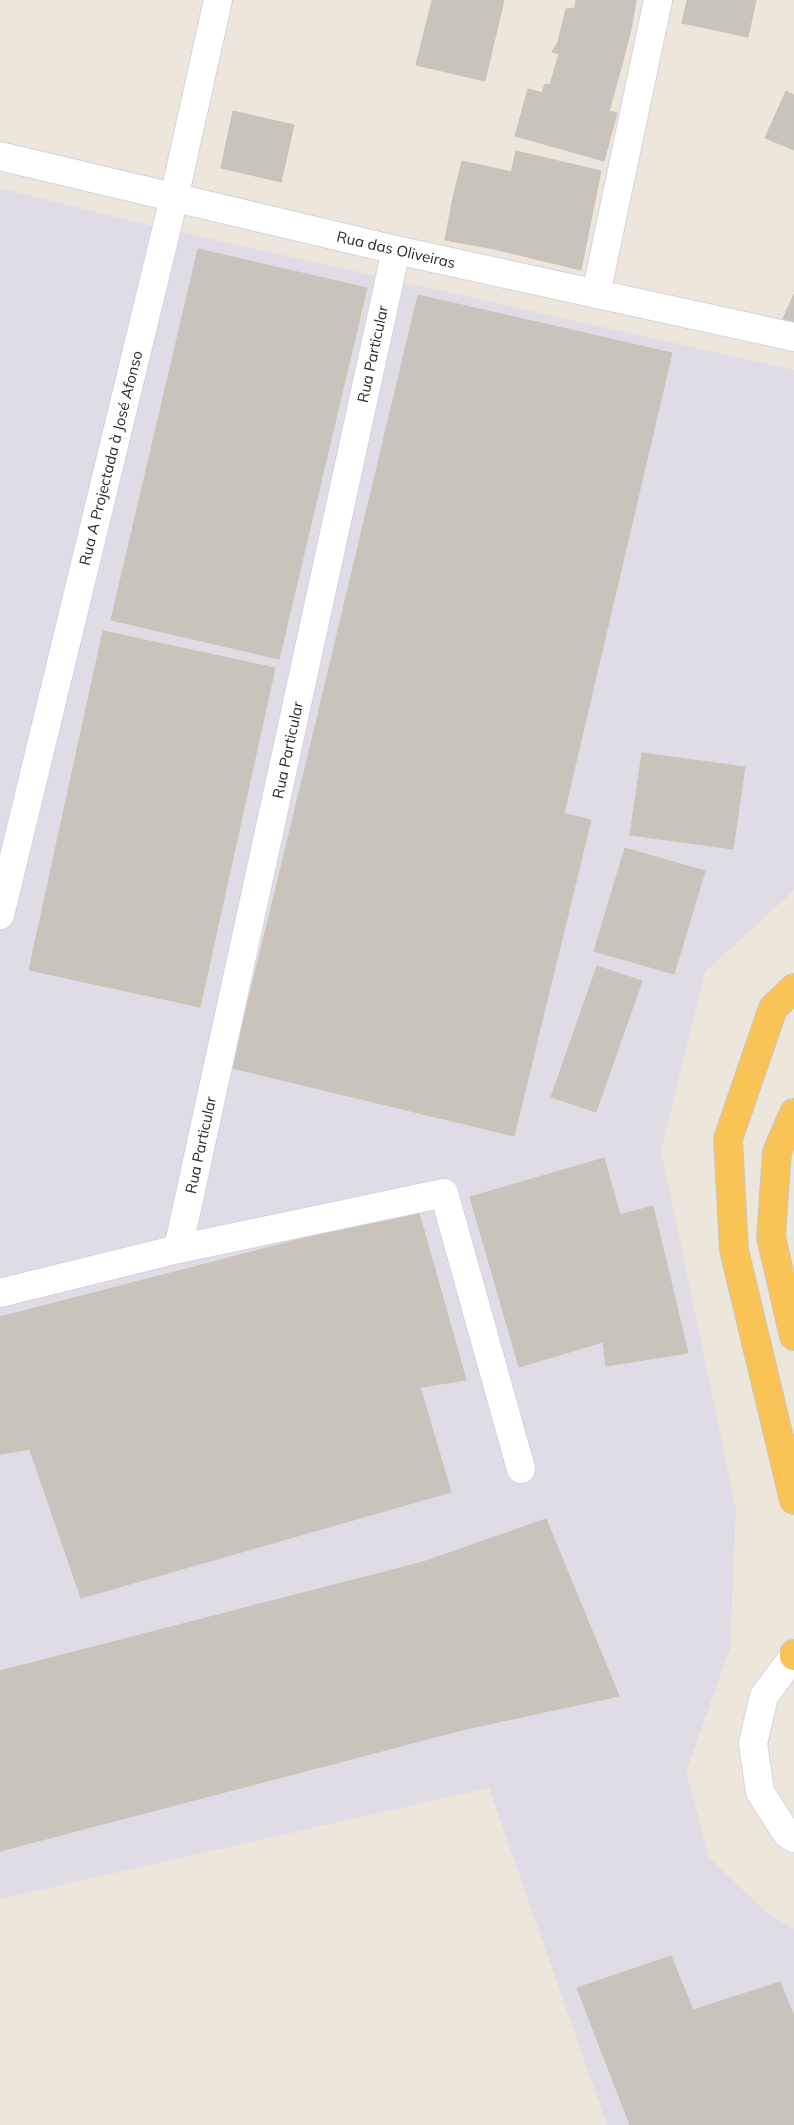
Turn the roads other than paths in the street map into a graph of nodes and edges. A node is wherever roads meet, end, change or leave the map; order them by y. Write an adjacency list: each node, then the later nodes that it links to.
1 (218, 0): 4 (street, Rua A Projectada à José Afonso)
2 (658, 0): 6 (street)
3 (0, 156): 4 (street, Rua das Oliveiras)
4 (174, 198): 5 (street, Rua das Oliveiras); 8 (street, Rua A Projectada à José Afonso)
5 (396, 250): 6 (street, Rua das Oliveiras); 11 (street, Rua Particular)
6 (596, 294): 7 (street, Rua das Oliveiras)
7 (794, 337)
8 (0, 915)
9 (794, 988): 15 (highway)
10 (794, 1113): 13 (highway)
11 (178, 1249): 12 (street); 14 (street)
12 (0, 1293)
13 (794, 1336)
14 (522, 1469)
15 (794, 1500)
16 (794, 1655): 17 (street)
17 (794, 1838)

